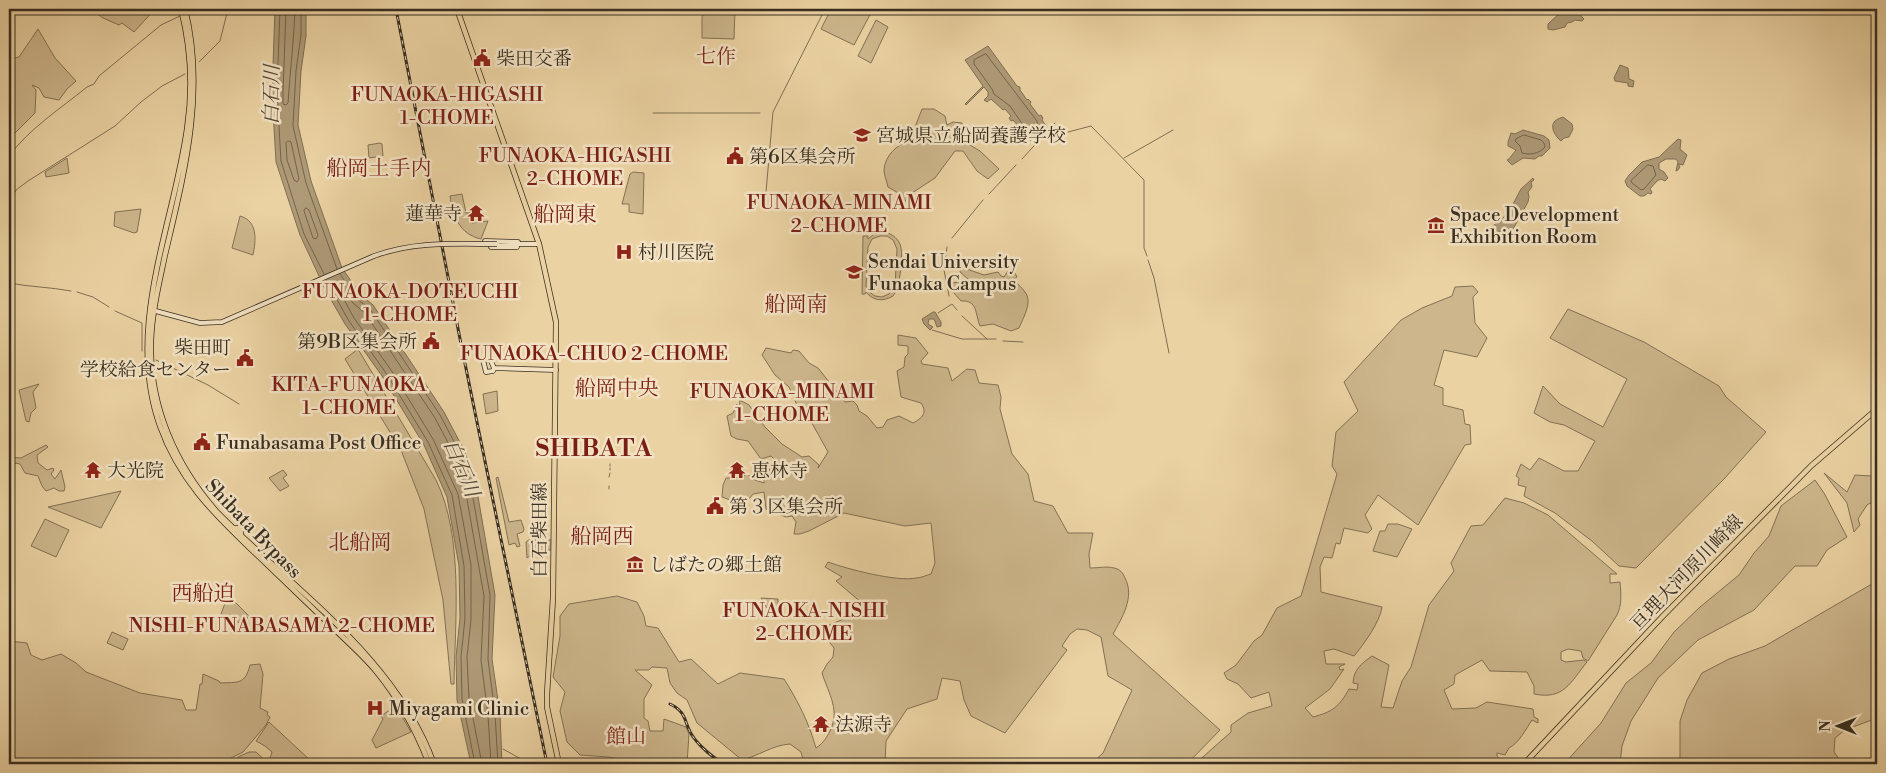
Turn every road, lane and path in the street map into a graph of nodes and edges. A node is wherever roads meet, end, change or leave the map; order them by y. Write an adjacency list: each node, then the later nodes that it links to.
1 (181, 9): 8 (main road, Shibata Bypass)
2 (185, 9): 8 (main road, Shibata Bypass)
3 (456, 9): 6 (main road)
4 (485, 241): 5 (main road)
5 (518, 244): 6 (main road); 7 (main road); 8 (main road, bridge)
6 (538, 244): 10 (main road)
7 (491, 247)
8 (152, 310): 12 (main road, Shibata Bypass); 13 (main road, Shibata Bypass)
9 (494, 368): 10 (main road)
10 (556, 370): 14 (main road)
11 (1877, 410): 15 (main road, 亘理大河原川崎線)
12 (429, 764)
13 (434, 764)
14 (559, 764)
15 (1524, 764)

